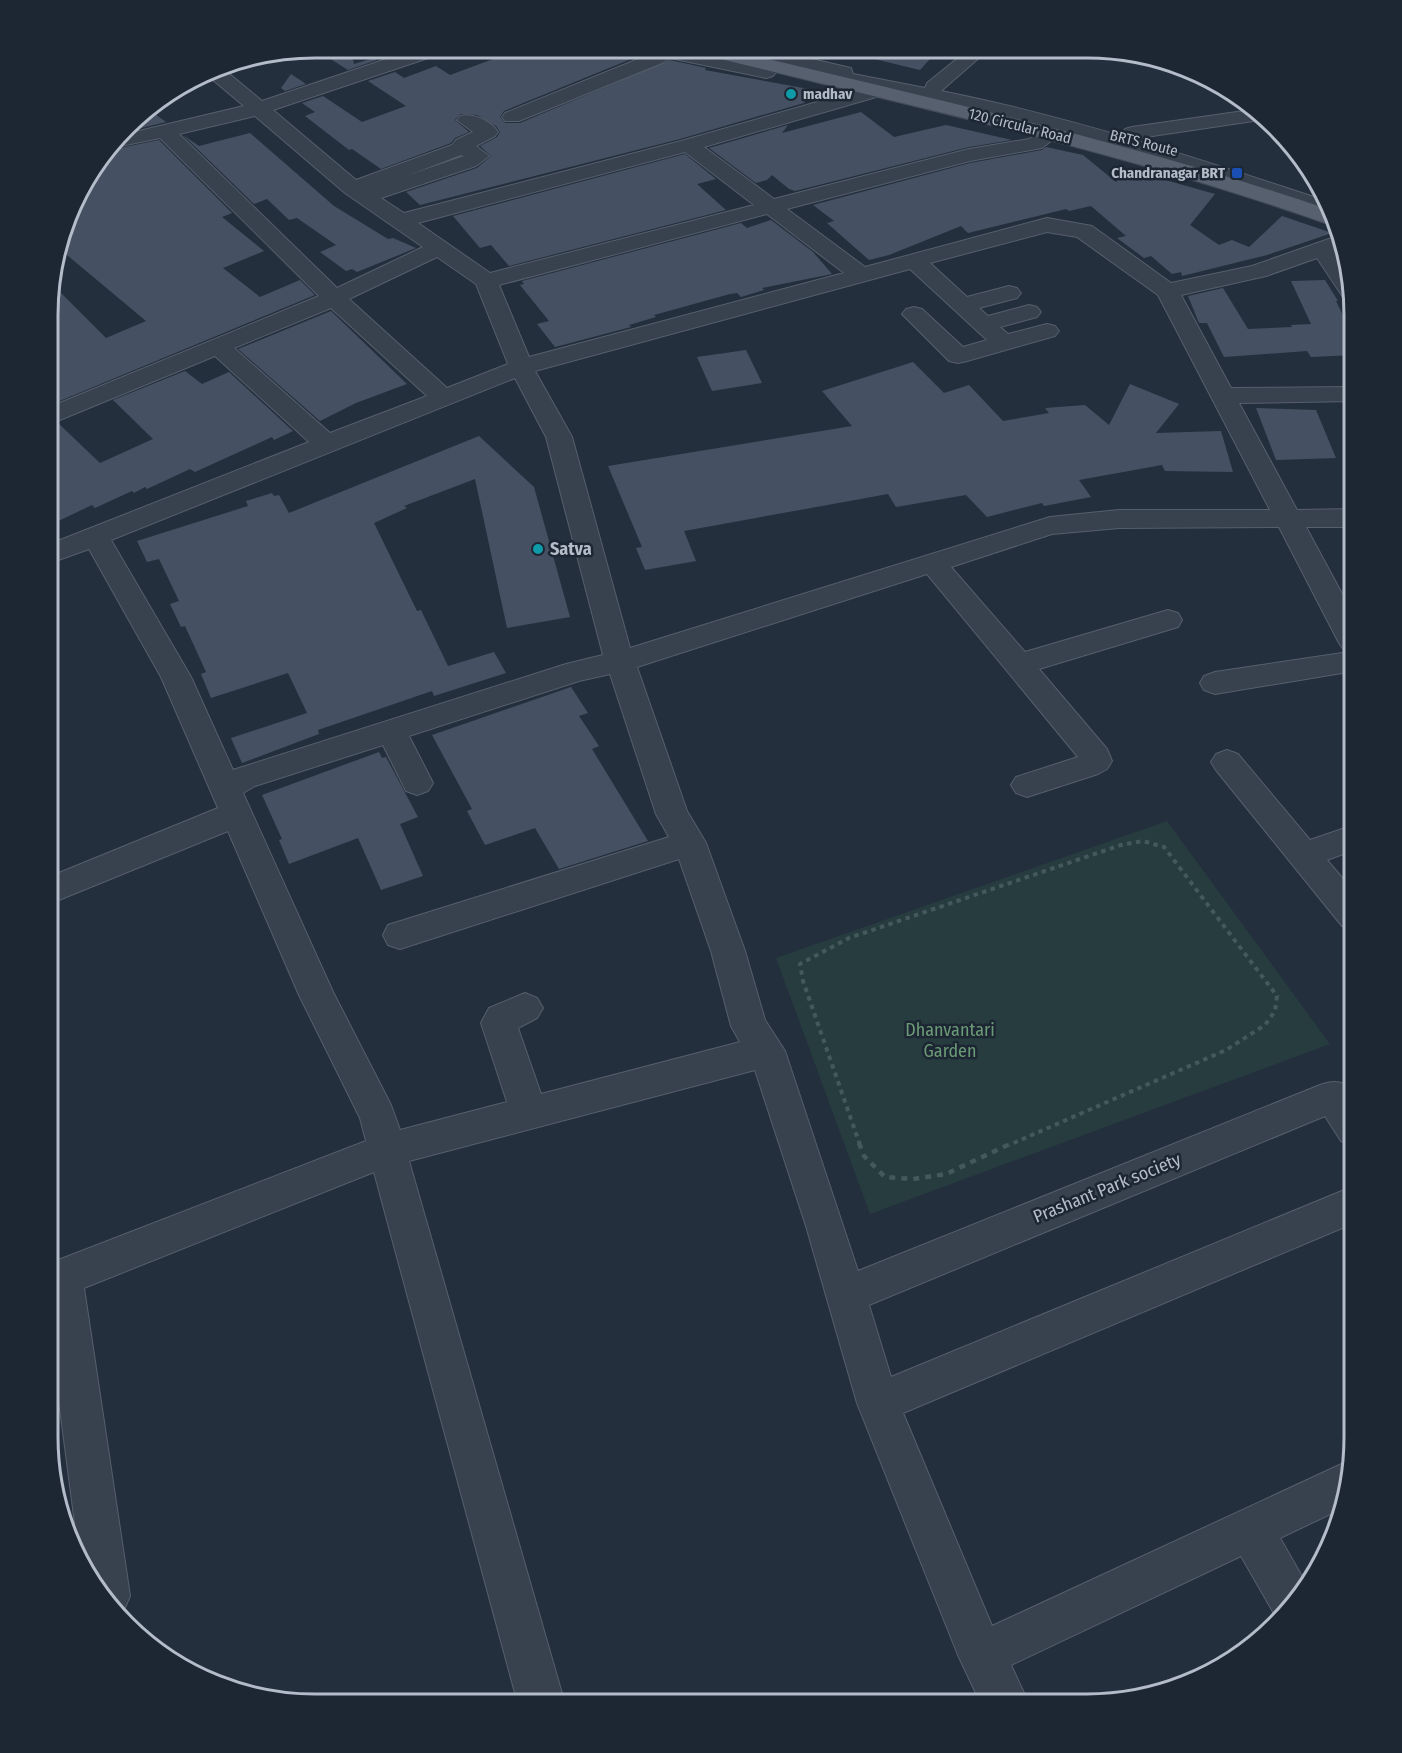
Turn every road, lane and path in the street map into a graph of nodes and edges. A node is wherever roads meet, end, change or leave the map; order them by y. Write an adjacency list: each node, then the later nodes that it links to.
1 (409, 58): 16 (street)
2 (648, 58): 18 (street)
3 (699, 58): 11 (street)
4 (740, 58): 11 (main road, 120 Circular Road)
5 (749, 58): 15 (street, BRTS Route)
6 (780, 58): 15 (street, BRTS Route)
7 (801, 58): 10 (main road, 120 Circular Road)
8 (817, 58): 10 (street)
9 (969, 58): 13 (street)
10 (820, 62): 13 (main road, 120 Circular Road)
11 (801, 74): 14 (main road, 120 Circular Road)
12 (220, 77): 16 (street)
13 (934, 87): 22 (main road, 120 Circular Road)
14 (876, 91): 21 (main road, 120 Circular Road); 24 (street)
15 (995, 108): 27 (street, BRTS Route); 28 (street, BRTS Route)
16 (257, 109): 20 (street); 26 (street)
17 (1248, 116): 22 (street)
18 (512, 117)
19 (467, 120): 26 (street)
20 (165, 132): 23 (street); 39 (street)
21 (1049, 133): 29 (street); 30 (main road, 120 Circular Road)
22 (1132, 133): 25 (main road, 120 Circular Road)
23 (127, 141)
24 (688, 145): 29 (street); 31 (street)
25 (1308, 186)
26 (359, 191): 31 (street)
27 (1313, 194)
28 (1319, 206)
29 (771, 207): 35 (street); 36 (street)
30 (1323, 215)
31 (400, 221): 33 (street)
32 (1332, 245): 37 (street)
33 (438, 248): 36 (street); 39 (street)
34 (914, 261): 35 (street); 37 (street); 41 (street)
35 (861, 275): 49 (street)
36 (486, 281): 49 (street)
37 (1167, 291): 51 (street)
38 (1009, 293): 41 (street)
39 (334, 298): 46 (street); 52 (street)
40 (1029, 312): 41 (street)
41 (973, 315): 42 (street); 45 (street)
42 (925, 324): 44 (street); 47 (street)
43 (1047, 331): 45 (street)
44 (905, 339)
45 (1004, 343): 47 (street)
46 (218, 346): 53 (street); 54 (street)
47 (958, 356): 48 (street)
48 (931, 364)
49 (521, 367): 52 (street); 62 (street)
50 (1344, 394): 51 (street)
51 (1224, 396): 55 (street)
52 (444, 398): 54 (street)
53 (58, 413)
54 (327, 444): 57 (street)
55 (1288, 518): 56 (street); 59 (street); 61 (street)
56 (1344, 518)
57 (95, 536): 58 (street); 70 (street)
58 (58, 551)
59 (933, 563): 62 (street); 64 (street)
60 (1168, 620): 64 (street)
61 (1344, 624)
62 (620, 662): 66 (street); 72 (street)
63 (1344, 663): 65 (street)
64 (1020, 664): 69 (street)
65 (1215, 683)
66 (391, 731): 68 (street); 70 (street)
67 (1227, 762): 73 (street)
68 (417, 783)
69 (1027, 785)
70 (232, 800): 74 (street); 82 (street)
71 (1344, 841): 73 (street)
72 (690, 843): 76 (street); 79 (street)
73 (1305, 855): 75 (street)
74 (58, 887)
75 (1344, 904)
76 (400, 935)
77 (525, 1008): 80 (street)
78 (1275, 1011): 78 (path)
79 (767, 1051): 80 (street); 85 (street)
80 (529, 1113): 82 (street)
81 (1344, 1113): 85 (street, Prashant Park society)
82 (387, 1150): 84 (street); 93 (street)
83 (1344, 1208): 87 (street)
84 (58, 1279)
85 (846, 1296): 87 (street)
86 (58, 1298): 90 (street)
87 (878, 1402): 92 (street)
88 (1339, 1487): 89 (street)
89 (1250, 1528): 91 (street); 92 (street)
90 (105, 1584)
91 (1289, 1596)
92 (981, 1655): 94 (street)
93 (539, 1694)
94 (1001, 1694)

